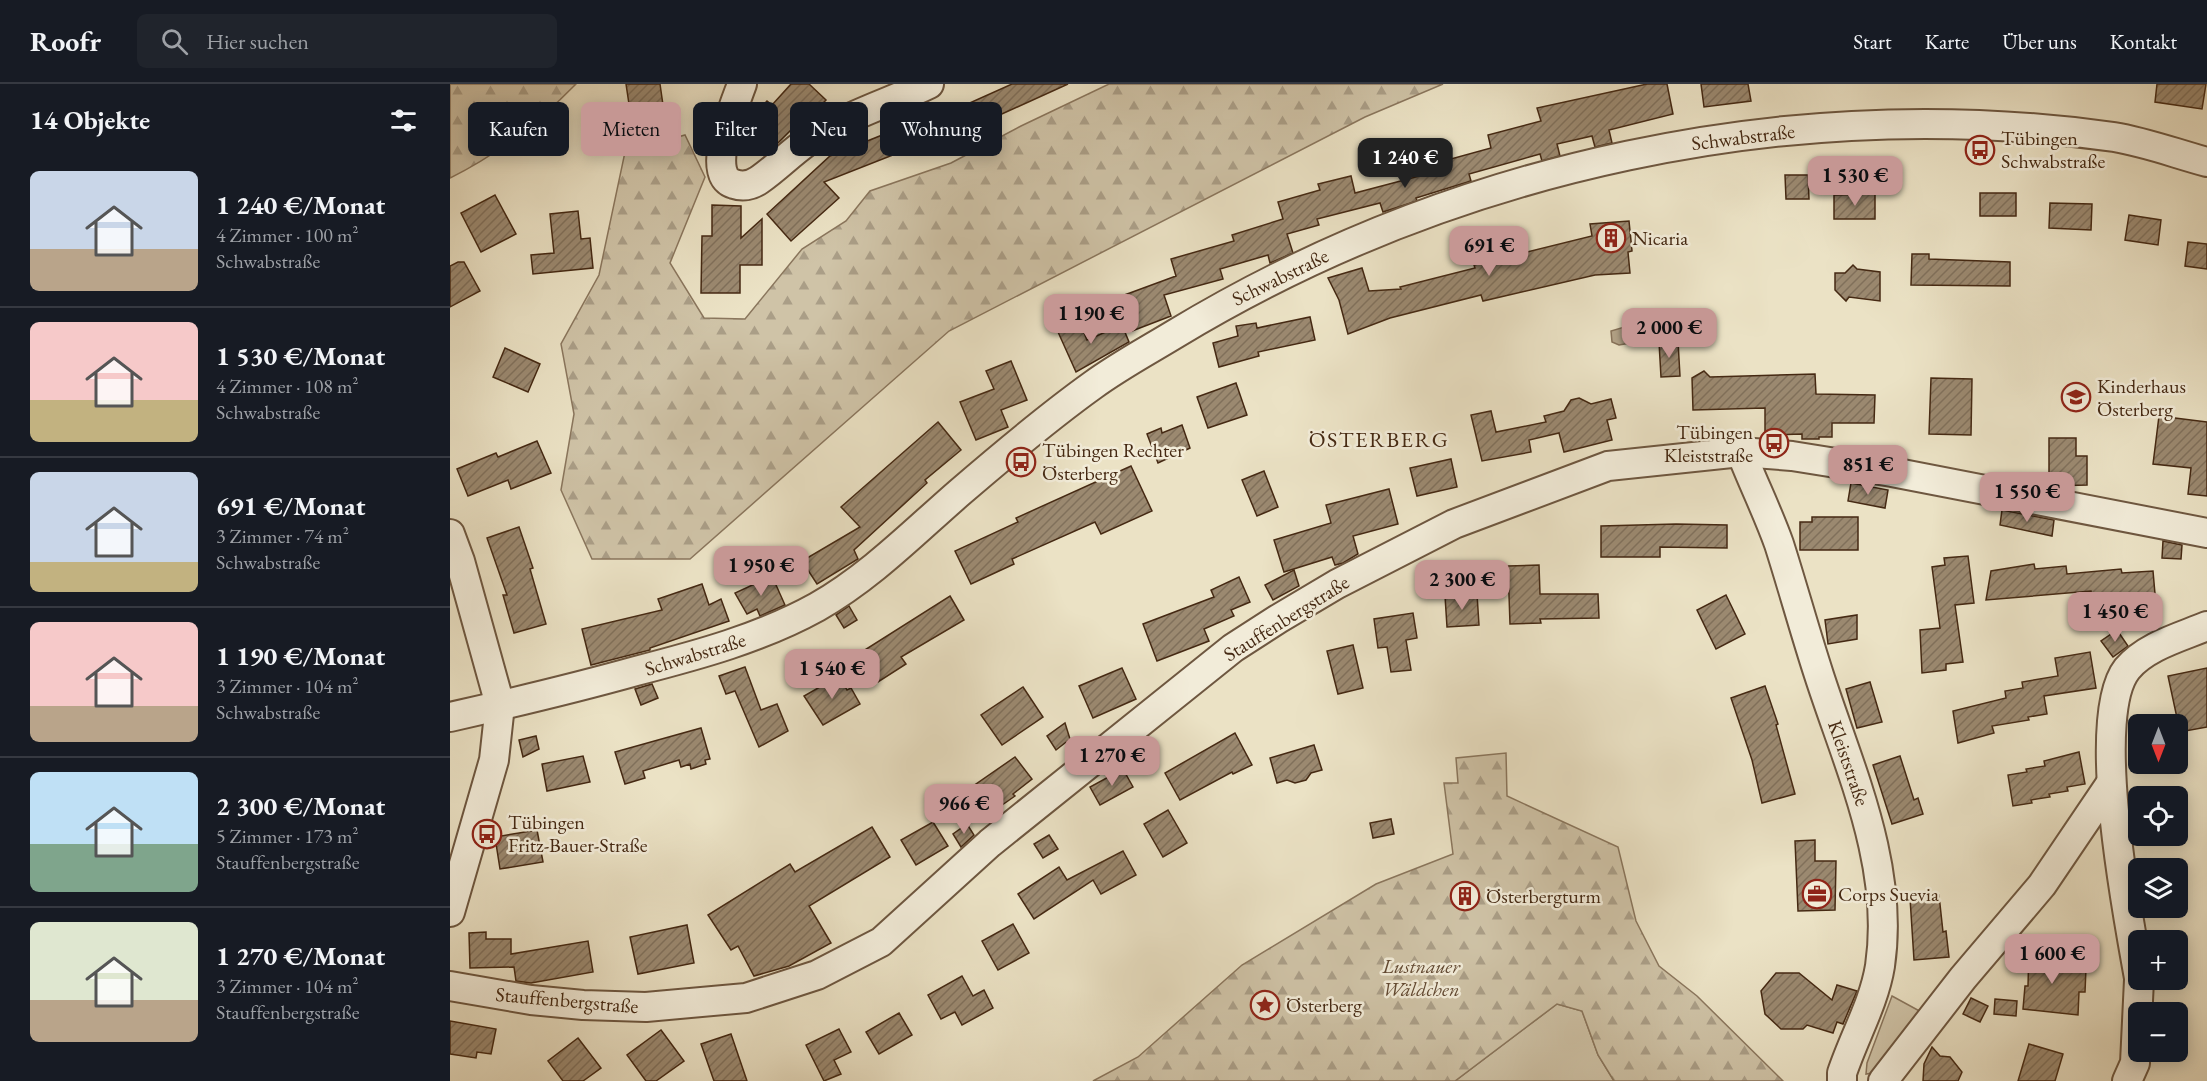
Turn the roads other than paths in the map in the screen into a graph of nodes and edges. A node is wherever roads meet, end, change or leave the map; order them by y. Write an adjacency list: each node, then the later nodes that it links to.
1 (742, 84): 2 (street)
2 (929, 84)
3 (2207, 162): 8 (street, Schwabstraße)
4 (1741, 452): 5 (street, Stauffenbergstraße); 13 (street, Stauffenbergstraße); 15 (street, Kleiststraße)
5 (2207, 533)
6 (450, 534): 8 (street)
7 (2207, 626): 10 (street)
8 (500, 705): 9 (street, Schwabstraße); 11 (street)
9 (450, 717)
10 (2111, 783): 12 (street); 16 (street)
11 (450, 912)
12 (2131, 930)
13 (450, 986)
14 (2138, 990): 17 (street)
15 (1842, 1081)
16 (1883, 1081)
17 (2127, 1081)

